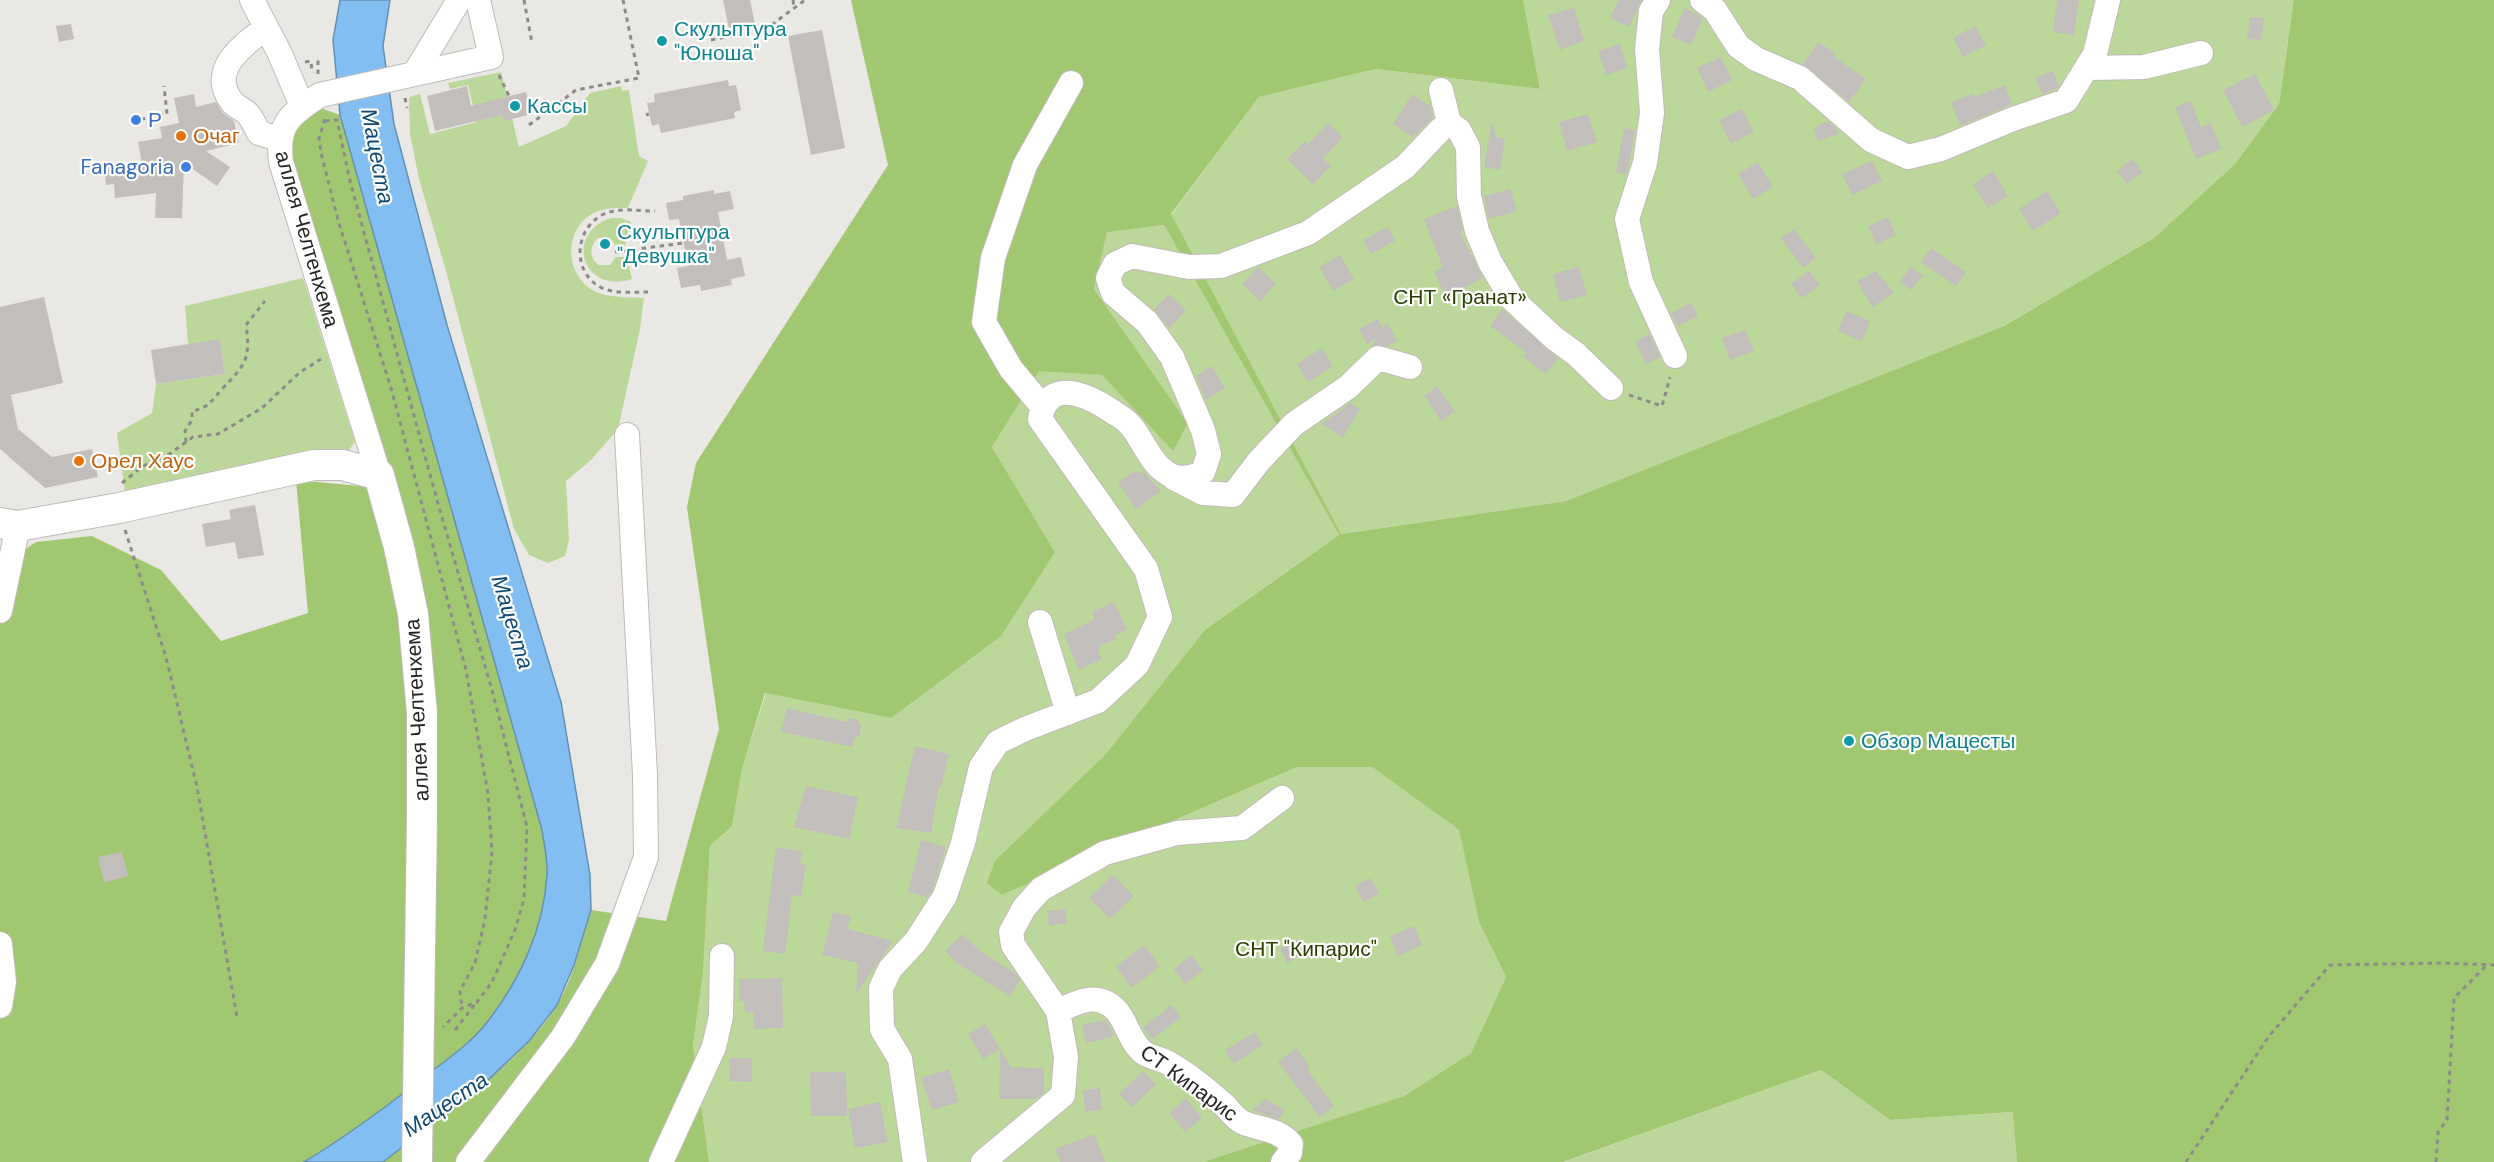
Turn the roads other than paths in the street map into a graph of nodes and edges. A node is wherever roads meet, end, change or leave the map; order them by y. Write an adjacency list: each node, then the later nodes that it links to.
1 (252, 0): 7 (street)
2 (459, 0): 10 (street)
3 (478, 0): 10 (street)
4 (1658, 0): 16 (street)
5 (1702, 0): 9 (street)
6 (2108, 0): 9 (street)
7 (266, 28): 13 (street); 15 (street)
8 (2201, 53): 9 (street)
9 (2087, 68)
10 (406, 82): 13 (street)
11 (1071, 82): 19 (street)
12 (1441, 90): 14 (street)
13 (302, 106): 15 (street)
14 (1449, 123): 18 (street); 22 (street)
15 (280, 136): 21 (street, аллея Челтенхема)
16 (1675, 356)
17 (1410, 367): 22 (street)
18 (1611, 388)
19 (1042, 406): 22 (street); 26 (street)
20 (627, 435): 33 (street)
21 (379, 475): 23 (main road); 32 (main road, аллея Челтенхема)
22 (1174, 478)
23 (9, 525): 24 (street)
24 (0, 611)
25 (1040, 622): 26 (street)
26 (1068, 712): 35 (street)
27 (1282, 798): 31 (street)
28 (0, 944): 30 (street)
29 (722, 956): 34 (street)
30 (0, 1006)
31 (1058, 1011): 36 (street); 37 (street, СТ Кипарис)
32 (417, 1162)
33 (468, 1162)
34 (661, 1162)
35 (915, 1162)
36 (983, 1162)
37 (1283, 1162)

